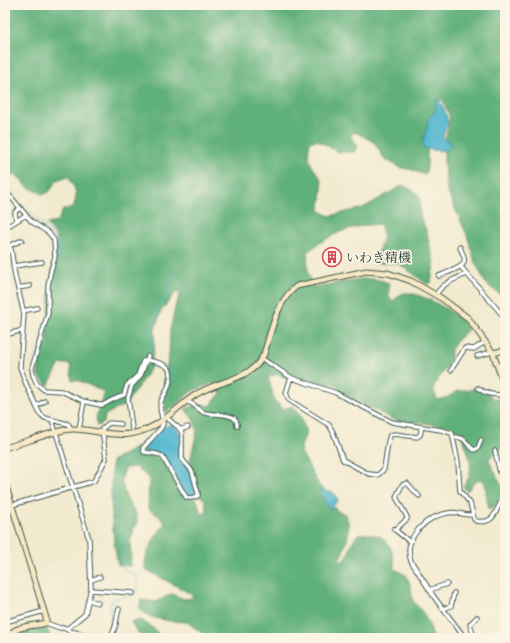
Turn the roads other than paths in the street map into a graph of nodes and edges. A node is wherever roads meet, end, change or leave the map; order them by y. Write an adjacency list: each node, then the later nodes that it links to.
1 (5, 190): 2 (street)
2 (20, 208): 3 (street); 4 (street)
3 (26, 215): 4 (street); 35 (street)
4 (16, 221): 5 (street)
5 (5, 228)
6 (22, 240): 8 (street)
7 (5, 243): 8 (street)
8 (9, 246): 11 (street)
9 (460, 247): 12 (street)
10 (42, 262): 11 (street)
11 (13, 266): 16 (street)
12 (461, 267): 13 (street); 14 (street)
13 (466, 274): 17 (street); 20 (street)
14 (439, 276)
15 (30, 286): 16 (street)
16 (18, 288): 19 (street)
17 (436, 295): 23 (street); 28 (street)
18 (37, 308): 19 (street)
19 (23, 311): 21 (street)
20 (505, 318)
21 (22, 330): 22 (street); 37 (street)
22 (5, 335)
23 (486, 342): 25 (street); 29 (street)
24 (505, 350): 25 (street)
25 (493, 353): 26 (street); 32 (street)
26 (477, 356)
27 (148, 358): 35 (street); 39 (street); 46 (street)
28 (261, 358): 30 (street); 36 (street)
29 (451, 370)
30 (291, 377): 43 (street); 43 (street)
31 (478, 388): 33 (street)
32 (505, 388)
33 (505, 394)
34 (46, 401): 37 (street)
35 (84, 402): 45 (street)
36 (187, 402): 39 (street); 41 (street)
37 (36, 406): 38 (street)
38 (52, 420): 44 (street); 48 (street)
39 (165, 420): 47 (street); 47 (street); 49 (street)
40 (121, 424): 49 (street)
41 (237, 426)
42 (188, 427): 47 (street)
43 (422, 427): 50 (street)
44 (71, 429): 45 (street); 48 (street)
45 (78, 429): 49 (street)
46 (132, 429)
47 (180, 430)
48 (55, 432): 52 (street); 56 (street)
49 (102, 432): 56 (street)
50 (454, 438): 51 (street); 61 (street)
51 (481, 440)
52 (5, 448)
53 (495, 451): 55 (street)
54 (5, 483): 59 (street)
55 (505, 485)
56 (72, 487): 59 (street); 64 (street)
57 (505, 495): 61 (street)
58 (419, 496): 62 (street)
59 (12, 505): 60 (street); 73 (street)
60 (5, 508)
61 (473, 515): 62 (street)
62 (410, 542): 67 (street)
63 (100, 577): 64 (street)
64 (91, 580): 66 (street)
65 (447, 584): 67 (street)
66 (91, 590): 68 (street); 70 (street)
67 (429, 590): 74 (street)
68 (133, 593)
69 (454, 593): 74 (street)
70 (89, 600): 71 (street); 78 (street)
71 (98, 603)
72 (119, 609): 81 (street)
73 (44, 610): 76 (street); 77 (street)
74 (443, 610): 82 (street)
75 (477, 617): 83 (street)
76 (5, 622)
77 (46, 623): 78 (street); 79 (street)
78 (64, 628): 80 (street)
79 (6, 638)
80 (105, 638)
81 (110, 638)
82 (465, 638)
83 (471, 638)

